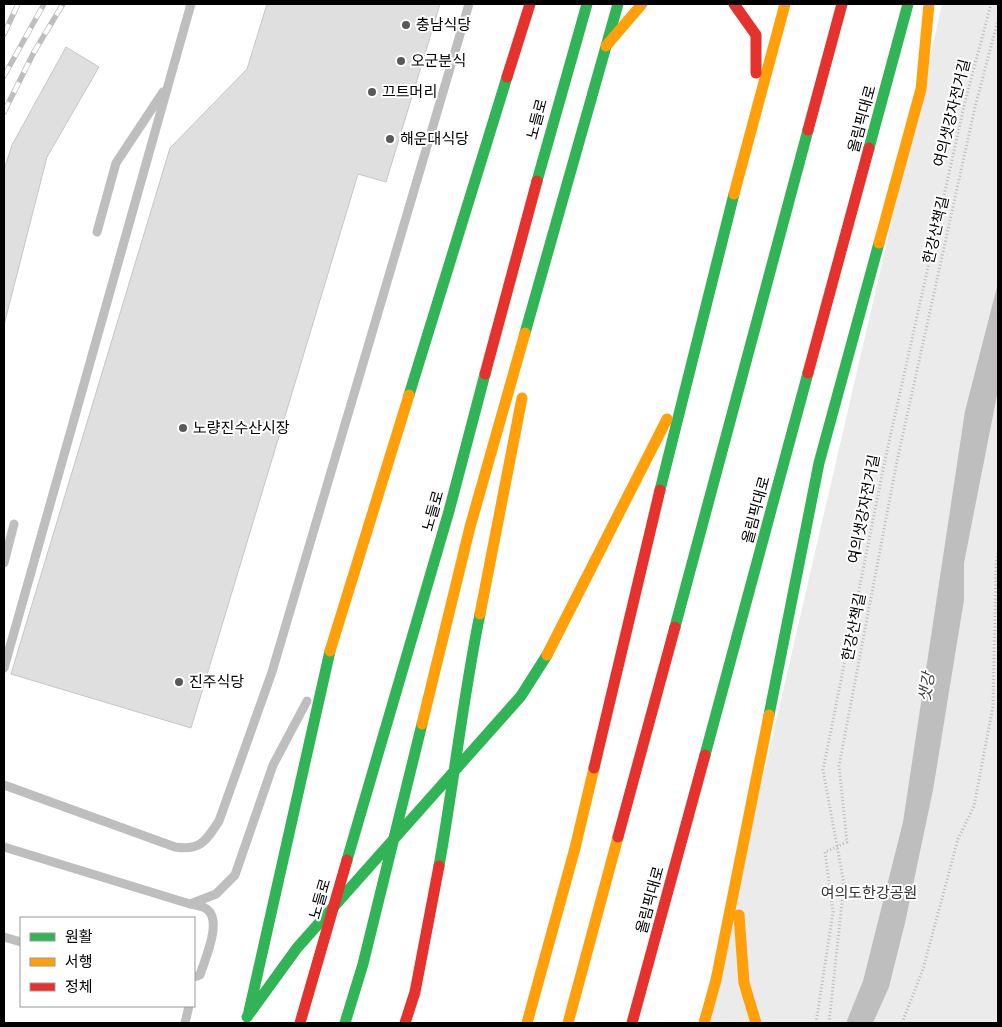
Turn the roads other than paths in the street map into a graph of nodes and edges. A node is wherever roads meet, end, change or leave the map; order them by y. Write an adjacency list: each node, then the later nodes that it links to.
1 (191, 4): 13 (lane)
2 (469, 4): 24 (lane)
3 (530, 4): 22 (main road)
4 (587, 4): 34 (main road, 노들로)
5 (618, 4): 12 (main road)
6 (642, 4): 12 (main road)
7 (734, 4): 14 (main road)
8 (785, 4): 14 (main road)
9 (842, 4): 38 (main road)
10 (908, 4): 39 (main road, 올림픽대로)
11 (929, 4): 26 (main road)
12 (606, 46): 16 (main road)
13 (168, 84): 15 (lane); 23 (lane)
14 (757, 102): 18 (main road)
15 (97, 232)
16 (551, 241): 17 (main road); 35 (main road)
17 (528, 366)
18 (687, 378): 32 (main road); 37 (main road)
19 (524, 386): 36 (main road)
20 (14, 524): 21 (lane)
21 (4, 563)
22 (325, 667): 27 (lane); 32 (main road)
23 (4, 668)
24 (4, 785)
25 (4, 847): 27 (lane)
26 (735, 885): 40 (main road); 41 (main road)
27 (190, 904): 30 (lane)
28 (4, 937): 29 (lane)
29 (20, 942)
30 (195, 978)
31 (188, 1007): 33 (lane)
32 (246, 1020)
33 (185, 1023)
34 (300, 1023)
35 (345, 1023)
36 (405, 1023)
37 (528, 1023)
38 (568, 1023)
39 (632, 1023)
40 (704, 1023)
41 (756, 1023)

